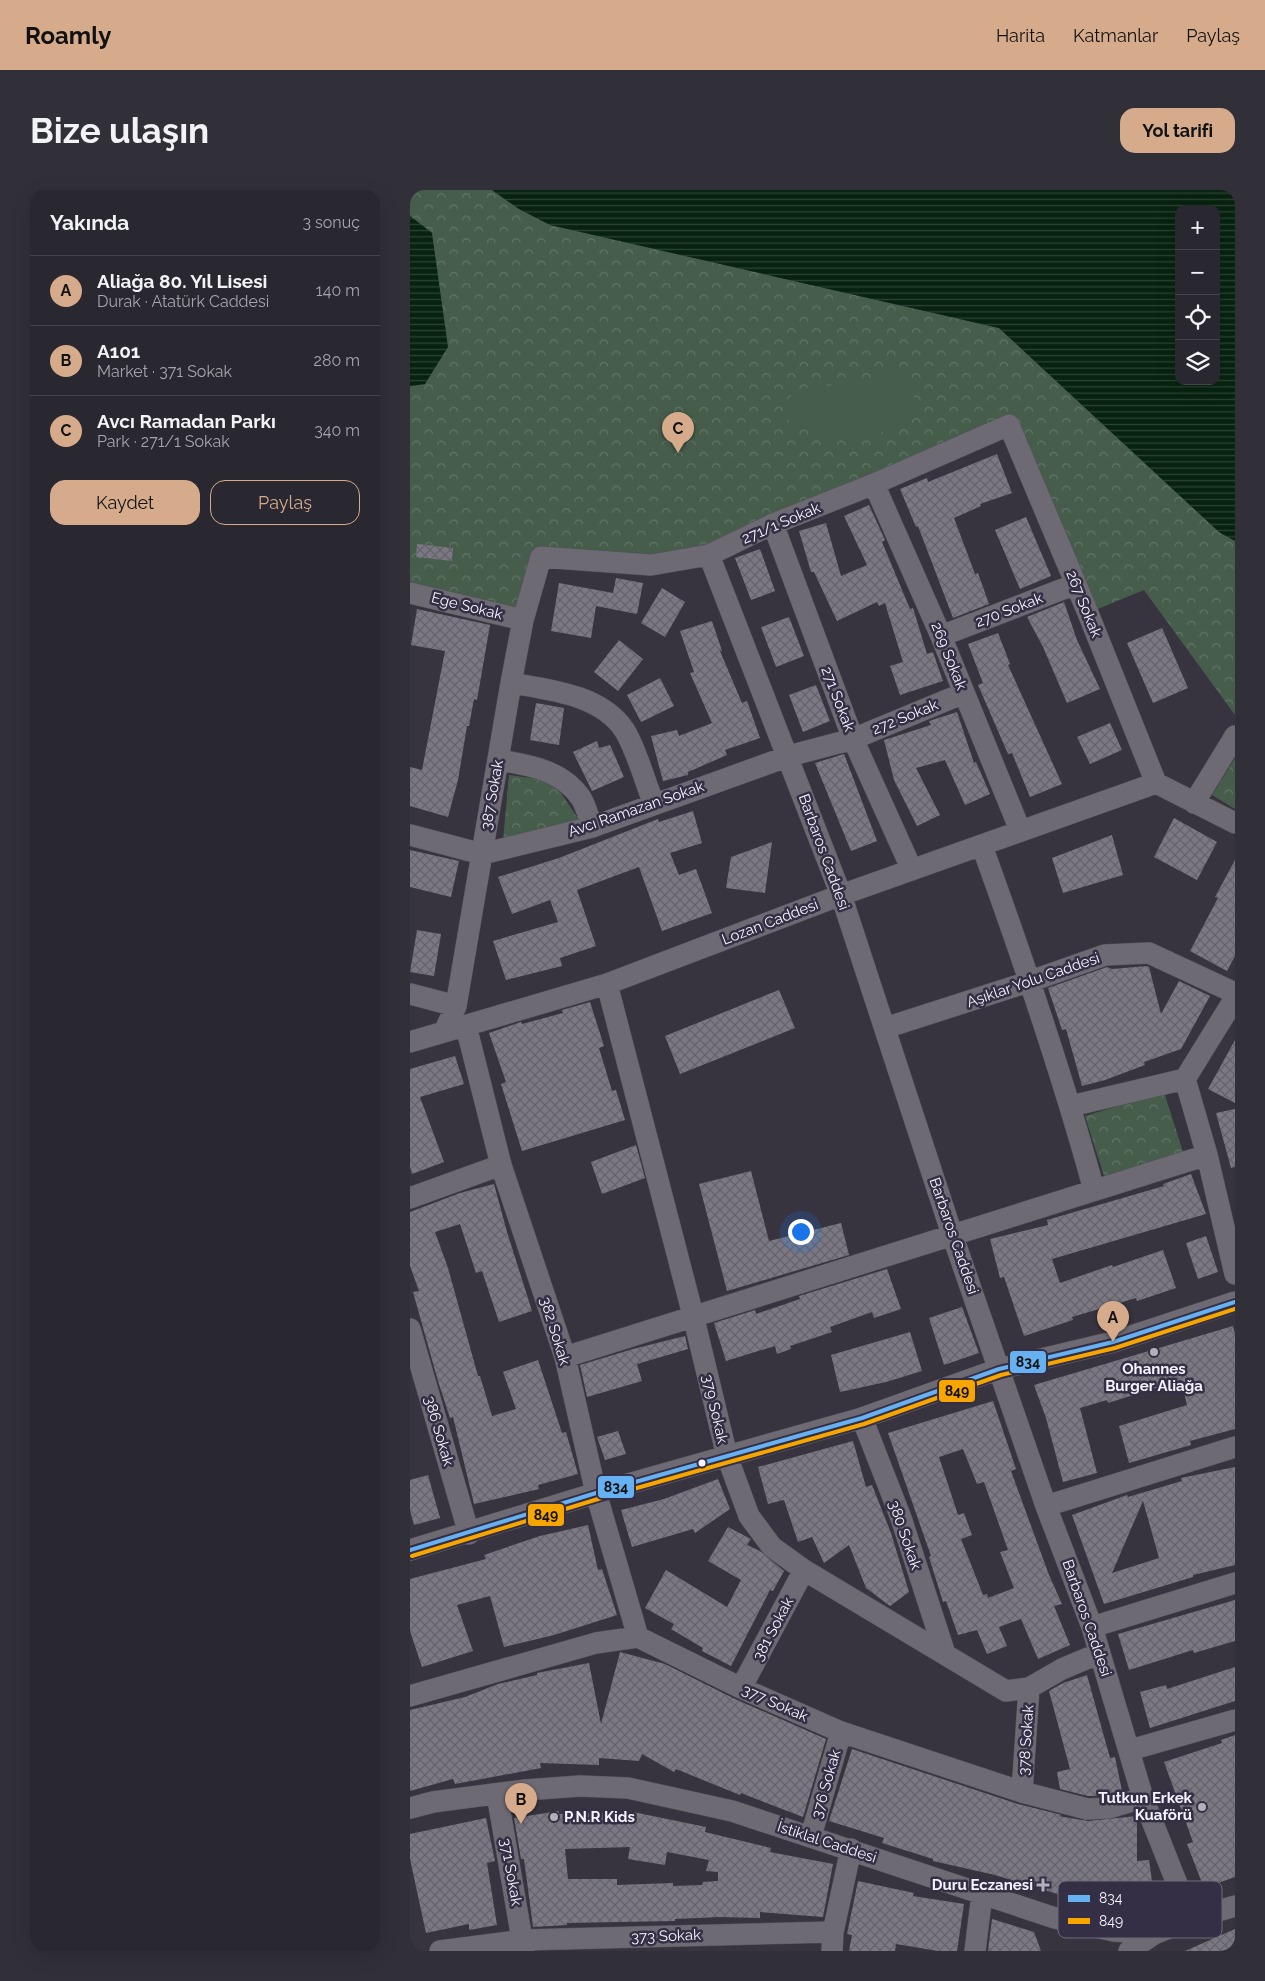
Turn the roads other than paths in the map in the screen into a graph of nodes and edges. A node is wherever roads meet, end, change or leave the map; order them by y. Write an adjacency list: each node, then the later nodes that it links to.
1 (1009, 425): 2 (street, 271/1 Sokak); 6 (street, 267 Sokak)
2 (874, 484): 3 (street, 271/1 Sokak); 9 (street, 269 Sokak)
3 (773, 524): 4 (street, 271/1 Sokak); 13 (street, 271 Sokak)
4 (710, 555): 5 (street, 271/1 Sokak); 14 (street, Barbaros Caddesi)
5 (541, 557): 8 (street, 387 Sokak)
6 (1076, 584): 9 (street, 270 Sokak); 16 (street, 267 Sokak)
7 (410, 593): 8 (street, Ege Sokak)
8 (523, 620): 10 (street, 387 Sokak)
9 (941, 636): 11 (street, 269 Sokak)
10 (511, 682): 15 (street, 387 Sokak); 18 (street)
11 (964, 693): 13 (street, 272 Sokak); 21 (street, 269 Sokak)
12 (1235, 736): 17 (street)
13 (853, 739): 14 (street, 272 Sokak); 25 (street, 271 Sokak)
14 (788, 756): 18 (street, Avcı Ramazan Sokak); 26 (street, Barbaros Caddesi)
15 (499, 760): 20 (street); 24 (street, 387 Sokak)
16 (1156, 783): 17 (street); 21 (street, Lozan Caddesi)
17 (1194, 803): 19 (street)
18 (654, 804): 20 (street, Avcı Ramazan Sokak)
19 (1235, 823)
20 (592, 827): 24 (street, Avcı Ramazan Sokak)
21 (1020, 830): 23 (street, Lozan Caddesi)
22 (410, 835): 24 (street)
23 (982, 846): 25 (street, Lozan Caddesi); 27 (street)
24 (482, 854): 32 (street, 387 Sokak)
25 (912, 870): 26 (street, Lozan Caddesi)
26 (841, 895): 28 (street, Lozan Caddesi); 34 (street, Barbaros Caddesi)
27 (1031, 981): 29 (street, Aşıklar Yolu Caddesi); 34 (street, Aşıklar Yolu Caddesi); 38 (street)
28 (608, 984): 33 (street, Lozan Caddesi); 46 (street, 379 Sokak)
29 (1235, 993)
30 (410, 994): 32 (street)
31 (1235, 998): 37 (street)
32 (456, 1006): 35 (street, 387 Sokak)
33 (466, 1026): 35 (street, Lozan Caddesi); 40 (street, 382 Sokak)
34 (885, 1028): 43 (street, Barbaros Caddesi)
35 (444, 1032): 36 (street, Lozan Caddesi)
36 (410, 1042)
37 (1185, 1079): 38 (street); 39 (street)
38 (1071, 1106): 41 (street)
39 (1207, 1155): 41 (street); 44 (street)
40 (501, 1165): 42 (street); 48 (street, 382 Sokak)
41 (1094, 1190): 43 (street)
42 (410, 1198)
43 (952, 1234): 46 (street); 49 (street, Barbaros Caddesi)
44 (1235, 1274)
45 (1235, 1302): 49 (street)
46 (693, 1315): 48 (street); 52 (street, 379 Sokak)
47 (410, 1329): 55 (street, 386 Sokak)
48 (565, 1357): 53 (street, 382 Sokak)
49 (999, 1369): 50 (street); 54 (street, Barbaros Caddesi)
50 (862, 1418): 52 (street); 62 (street, 380 Sokak)
51 (1235, 1447): 54 (street)
52 (727, 1456): 53 (street); 57 (street, 379 Sokak)
53 (596, 1493): 55 (street); 60 (street, 382 Sokak)
54 (1046, 1506): 59 (street, Barbaros Caddesi)
55 (469, 1534): 56 (street)
56 (410, 1550)
57 (804, 1570): 62 (street, 379 Sokak); 63 (street, 381 Sokak)
58 (1235, 1583): 59 (street)
59 (1092, 1627): 61 (street, Barbaros Caddesi)
60 (638, 1637): 63 (street, 377 Sokak); 65 (street)
61 (1100, 1653): 64 (street, 379 Sokak); 68 (street, Barbaros Caddesi)
62 (944, 1654): 64 (street, 379 Sokak)
63 (741, 1688): 67 (street, 377 Sokak)
64 (1029, 1688): 69 (street, 378 Sokak)
65 (410, 1696)
66 (1235, 1720): 68 (street)
67 (841, 1732): 69 (street, 377 Sokak); 73 (street, 376 Sokak)
68 (1130, 1750): 71 (street, Barbaros Caddesi)
69 (1022, 1792): 71 (street, 377 Sokak)
70 (497, 1794): 72 (street, İstiklal Caddesi); 73 (street, İstiklal Caddesi); 83 (street, 371 Sokak)
71 (1143, 1798): 75 (street, Barbaros Caddesi)
72 (410, 1808)
73 (811, 1836): 74 (street, İstiklal Caddesi)
74 (851, 1849): 76 (street, İstiklal Caddesi); 81 (street)
75 (1176, 1881)
76 (982, 1894): 79 (street, İstiklal Caddesi); 85 (street)
77 (1235, 1906): 78 (street, İstiklal Caddesi)
78 (1222, 1910)
79 (1058, 1919)
80 (1141, 1938): 82 (street, İstiklal Caddesi)
81 (832, 1941): 83 (street, 373 Sokak)
82 (1157, 1942): 86 (street)
83 (524, 1946): 84 (street, 373 Sokak)
84 (440, 1951)
85 (975, 1951)
86 (1129, 1951)

